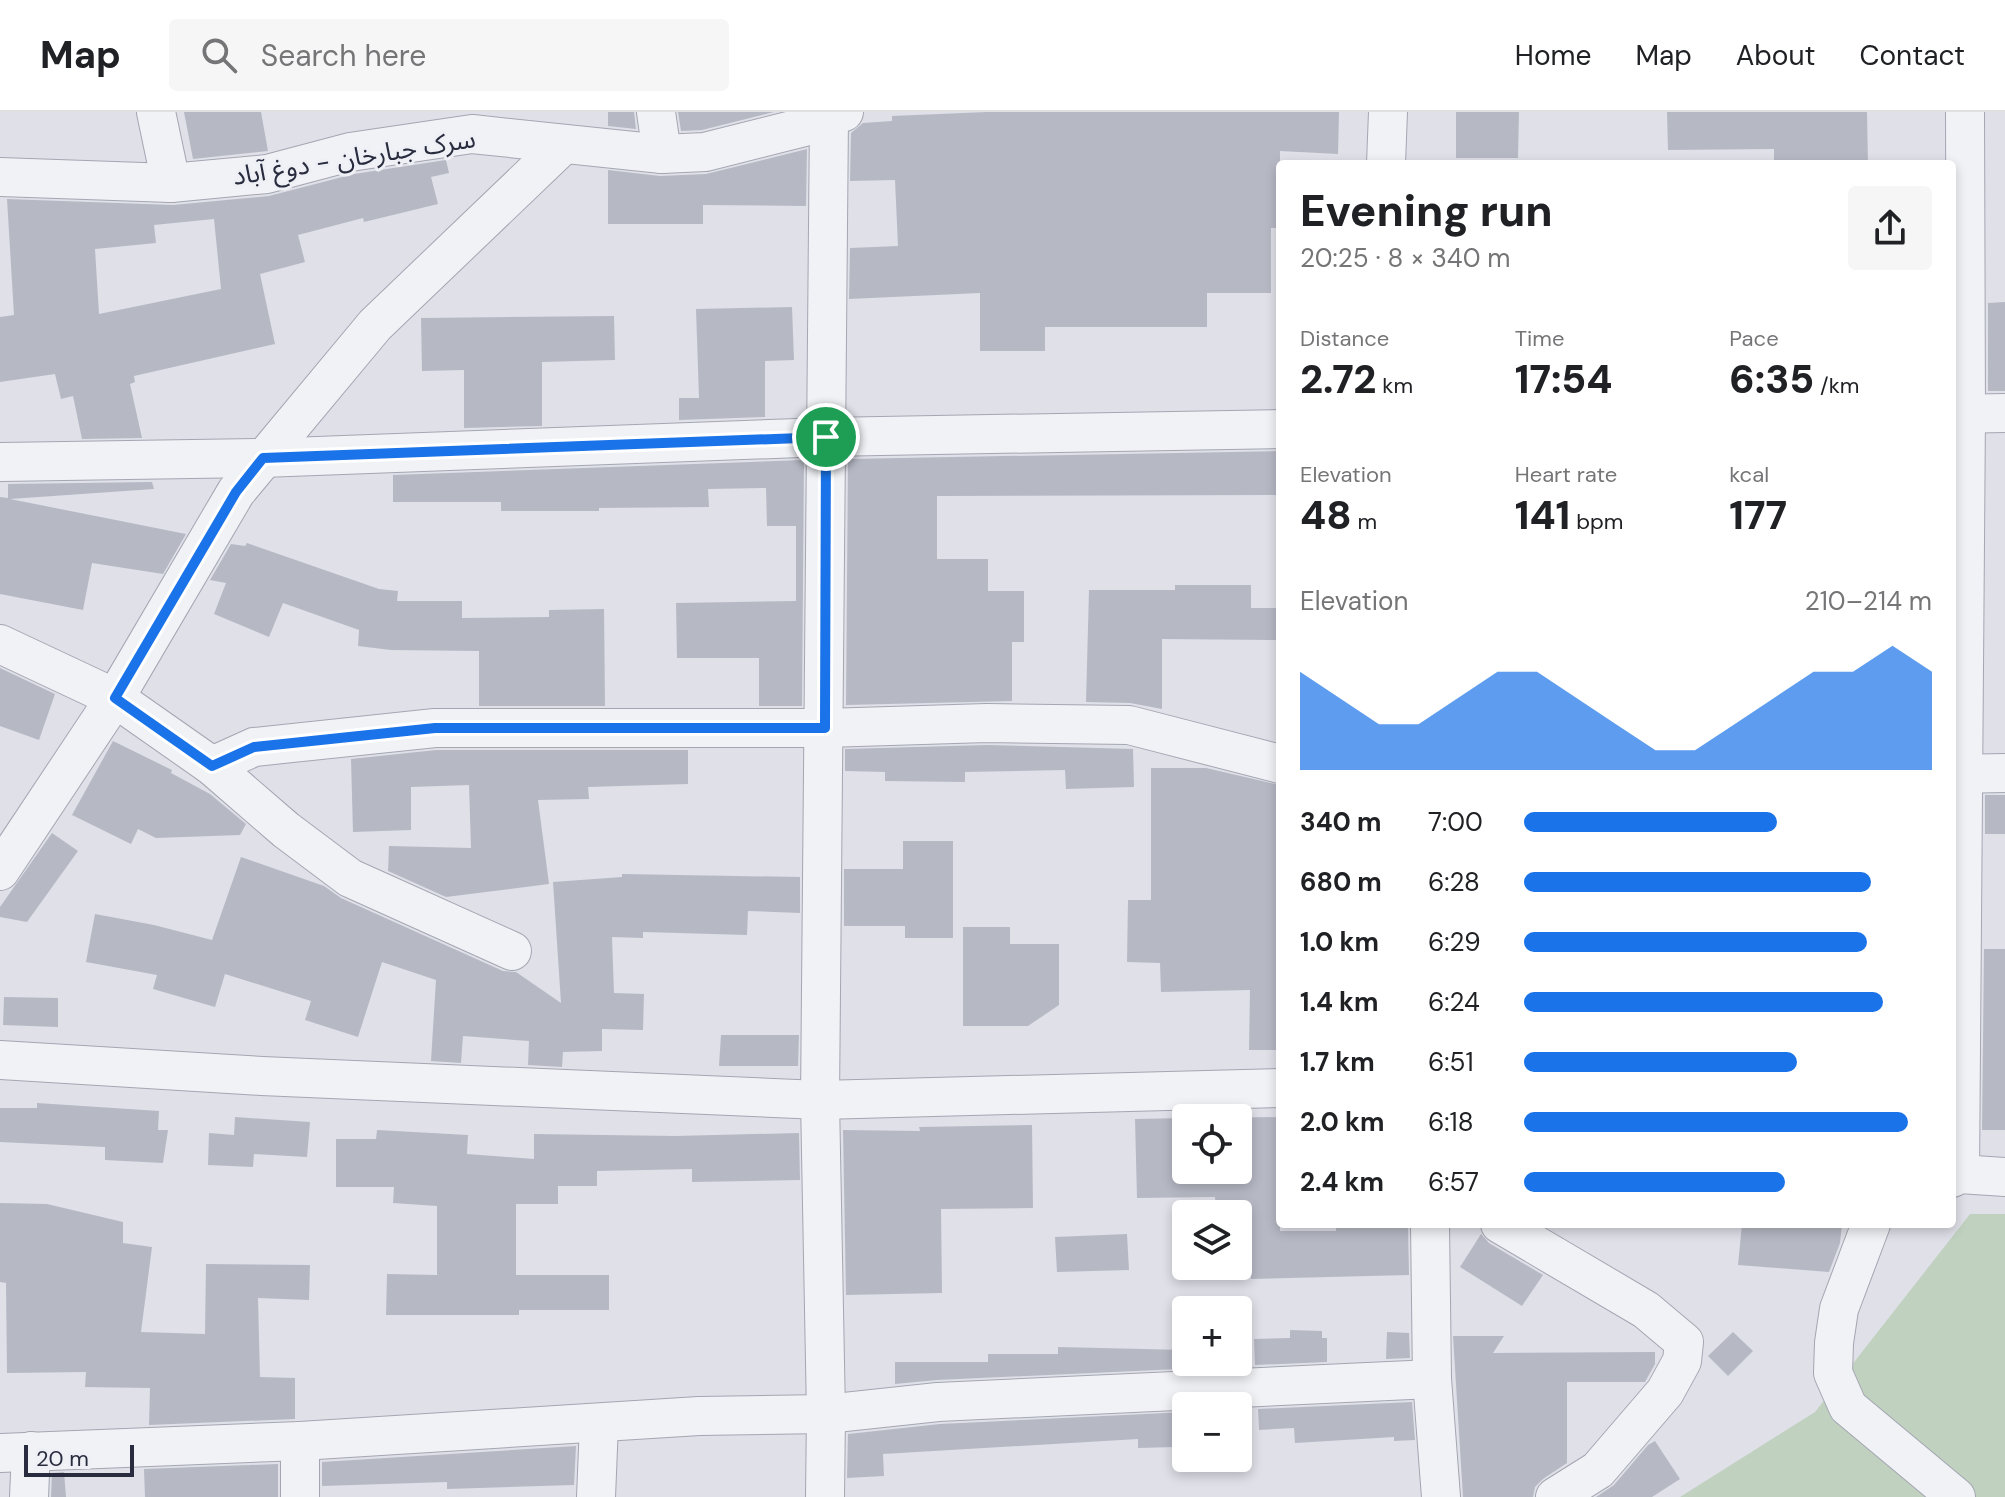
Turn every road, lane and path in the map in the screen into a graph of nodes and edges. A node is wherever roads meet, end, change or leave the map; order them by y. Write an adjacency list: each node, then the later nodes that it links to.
1 (156, 112): 11 (street)
2 (656, 112): 8 (street)
3 (1388, 112): 9 (street)
4 (1965, 112): 13 (street)
5 (836, 115): 8 (street, سرک جبارخان - دوغ آباد); 15 (street)
6 (470, 123): 7 (street, سرک جبارخان - دوغ آباد); 11 (street, سرک جبارخان - دوغ آباد)
7 (564, 144): 8 (street, سرک جبارخان - دوغ آباد); 16 (street)
8 (662, 154)
9 (1386, 160)
10 (0, 177): 11 (street, سرک جبارخان - دوغ آباد)
11 (171, 183)
12 (2005, 413): 13 (street)
13 (1959, 414): 24 (street)
14 (1276, 429): 15 (street)
15 (826, 437): 16 (street); 20 (street)
16 (263, 458): 17 (street); 19 (street)
17 (0, 462)
18 (0, 644): 19 (street)
19 (115, 698): 22 (street); 25 (street)
20 (825, 728): 21 (street); 22 (street); 29 (street)
21 (1276, 763)
22 (212, 766): 26 (street)
23 (2005, 773): 24 (street)
24 (1957, 774): 30 (street)
25 (0, 871)
26 (512, 951)
27 (0, 1060): 29 (street)
28 (1276, 1088): 29 (street)
29 (820, 1100): 36 (street)
30 (1956, 1176): 31 (street)
31 (2005, 1177)
32 (1430, 1228): 35 (street)
33 (1507, 1228): 45 (street)
34 (1869, 1228): 46 (street)
35 (1432, 1379): 36 (street); 44 (street)
36 (826, 1414): 37 (street); 43 (street)
37 (599, 1424): 38 (street); 42 (street)
38 (300, 1441): 39 (street); 41 (street)
39 (16, 1452): 40 (street)
40 (29, 1497)
41 (300, 1497)
42 (596, 1497)
43 (825, 1497)
44 (1441, 1497)
45 (1555, 1497)
46 (1956, 1497)

